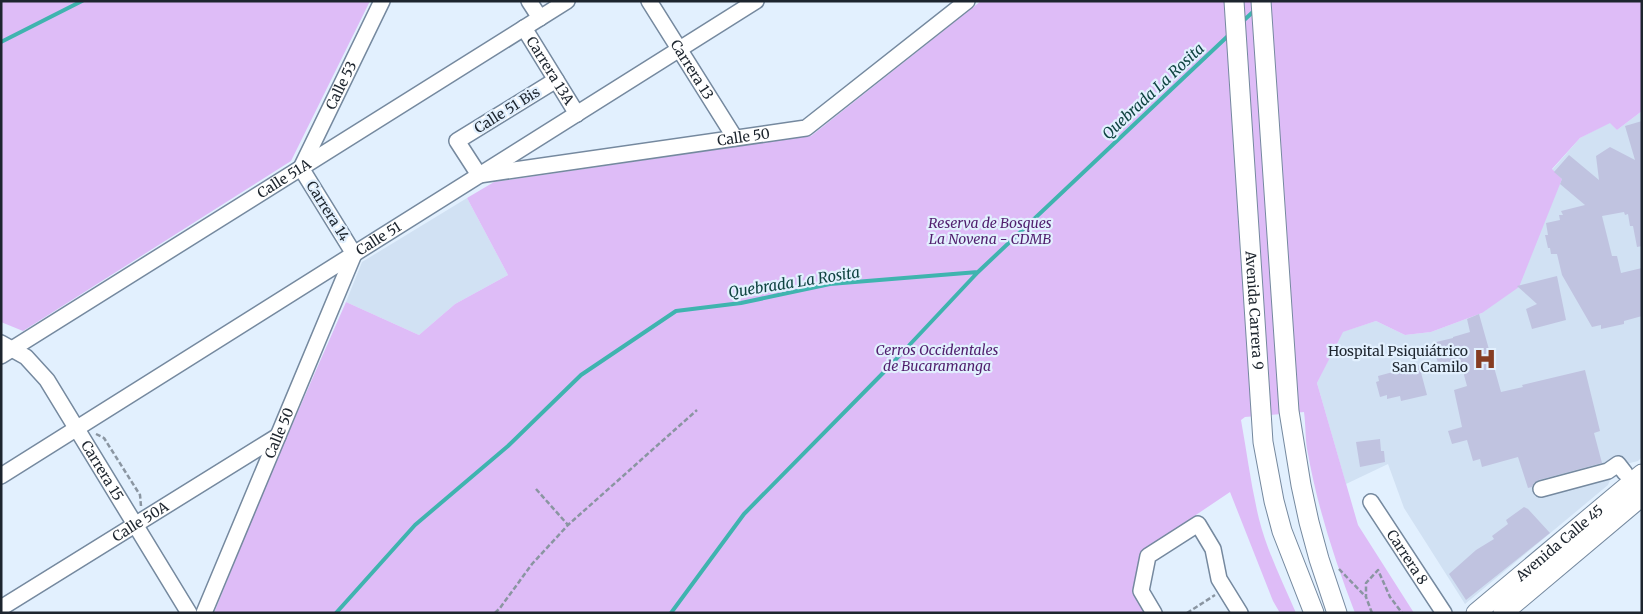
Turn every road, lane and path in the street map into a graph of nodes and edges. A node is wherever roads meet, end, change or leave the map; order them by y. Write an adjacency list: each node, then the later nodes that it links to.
1 (382, 1): 15 (street, Calle 53)
2 (529, 1): 9 (street, Carrera 13A)
3 (567, 1): 9 (street, Calle 51A)
4 (648, 1): 11 (street, Carrera 13)
5 (756, 1): 11 (street, Calle 51)
6 (967, 1): 14 (street, Calle 50)
7 (1234, 1): 42 (main road, Avenida Carrera 9)
8 (1261, 1): 43 (main road, Avenida Carrera 9)
9 (540, 18): 10 (street, Calle 51A)
10 (524, 28): 12 (street, Carrera 13A); 15 (street, Calle 51A)
11 (679, 50): 13 (street, Calle 51); 14 (street, Carrera 13)
12 (556, 80): 13 (street, Carrera 13A); 16 (street, Calle 51 Bis)
13 (577, 114): 16 (street, Calle 51)
14 (735, 138): 16 (street, Calle 50)
15 (301, 168): 17 (street, Carrera 14); 18 (street, Calle 51A)
16 (479, 176): 17 (street, Calle 51)
17 (354, 254): 20 (street, Calle 51); 21 (street, Calle 50)
18 (5, 349): 20 (street, Carrera 15)
19 (697, 410): 30 (path)
20 (77, 428): 24 (street, Calle 51); 29 (street, Carrera 15)
21 (278, 436): 29 (street, Calle 50A); 37 (street, Calle 50)
22 (1642, 470): 23 (street)
23 (1633, 474): 25 (street); 35 (main road, Avenida Calle 45)
24 (1, 476)
25 (1541, 488)
26 (536, 489): 30 (path)
27 (1642, 496): 35 (main road, Avenida Calle 45)
28 (1371, 502): 46 (street, Carrera 8)
29 (136, 524): 34 (street, Calle 50A); 36 (street, Carrera 15)
30 (568, 525): 38 (path)
31 (1337, 566): 33 (path)
32 (1225, 589): 39 (street); 40 (path); 41 (street)
33 (1366, 597): 44 (path); 45 (path)
34 (1, 608)
35 (1490, 610)
36 (190, 613)
37 (204, 613)
38 (495, 613)
39 (1154, 613)
40 (1187, 613)
41 (1240, 613)
42 (1314, 613)
43 (1337, 613)
44 (1372, 613)
45 (1402, 613)
46 (1444, 613)

